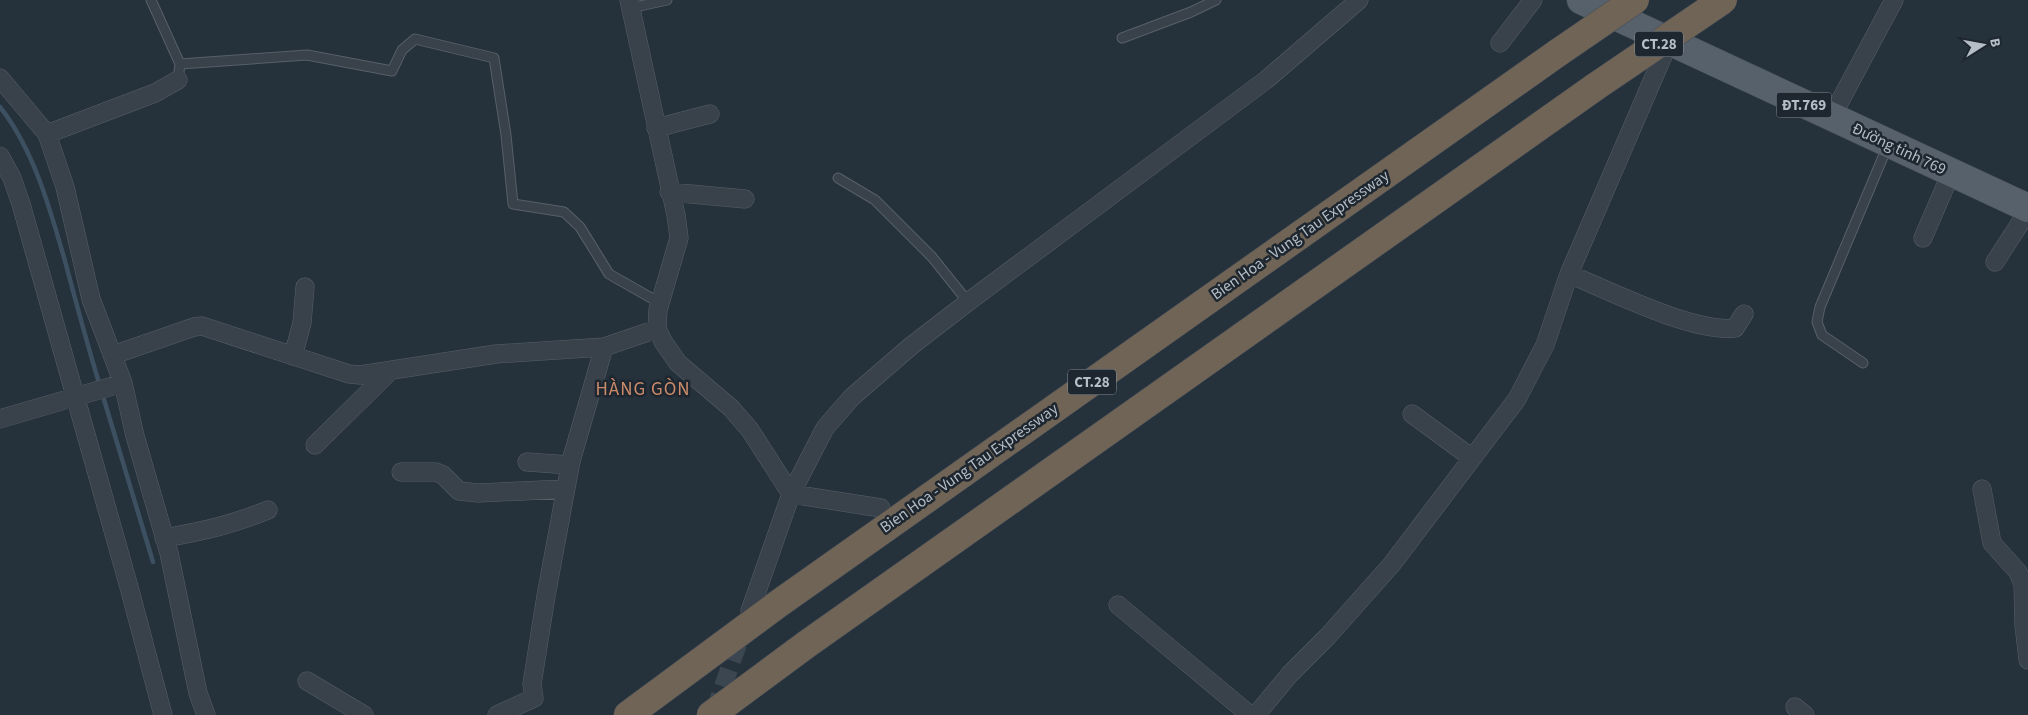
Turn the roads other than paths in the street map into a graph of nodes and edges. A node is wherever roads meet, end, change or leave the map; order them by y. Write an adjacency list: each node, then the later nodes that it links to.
1 (152, 0): 14 (lane)
2 (667, 0): 10 (lane)
3 (1216, 0): 11 (lane)
4 (1359, 0): 31 (street)
5 (1533, 0): 13 (street)
6 (1580, 0): 12 (main road, Đường tỉnh 769 / ĐT.769)
7 (1636, 0): 63 (highway, Bien Hoa - Vung Tau Expressway / CT.28, bridge)
8 (1723, 0): 64 (highway, CT.28, bridge)
9 (1894, 0): 17 (street)
10 (630, 4): 18 (street)
11 (1122, 38)
12 (1669, 42): 17 (main road, Đường tỉnh 769 / ĐT.769); 29 (street)
13 (1500, 43)
14 (179, 72): 19 (street); 32 (lane)
15 (0, 78): 19 (street)
16 (710, 114): 18 (street)
17 (1831, 118): 20 (main road, Đường tỉnh 769 / ĐT.769)
18 (656, 128): 24 (street)
19 (47, 134): 36 (street)
20 (1888, 144): 22 (main road, Đường tỉnh 769 / ĐT.769); 38 (lane)
21 (0, 156): 41 (street)
22 (1952, 173): 26 (main road, Đường tỉnh 769 / ĐT.769); 27 (street)
23 (838, 178): 31 (lane)
24 (669, 192): 25 (street); 32 (street)
25 (745, 199)
26 (2026, 204): 28 (street)
27 (1923, 238)
28 (1996, 262)
29 (1569, 274): 33 (street); 45 (street)
30 (305, 287): 37 (street)
31 (968, 302): 51 (street)
32 (660, 303): 34 (street)
33 (1744, 314)
34 (657, 329): 35 (street); 51 (street)
35 (604, 347): 39 (street); 47 (street)
36 (112, 355): 37 (street); 40 (street)
37 (293, 356): 39 (street)
38 (1863, 363)
39 (390, 372): 44 (street)
40 (120, 384): 41 (street); 54 (street)
41 (80, 396): 43 (street); 59 (street)
42 (1412, 414): 45 (street)
43 (0, 419)
44 (315, 445)
45 (1472, 458): 66 (street)
46 (527, 462): 47 (street)
47 (570, 465): 49 (street)
48 (401, 472): 49 (street)
49 (565, 489): 62 (street)
50 (1982, 489): 57 (street)
51 (791, 494): 52 (street); 56 (street)
52 (881, 508)
53 (268, 510): 54 (street)
54 (164, 538): 60 (street)
55 (1118, 605): 65 (street)
56 (750, 611)
57 (2028, 660)
58 (308, 681): 61 (street)
59 (163, 715)
60 (206, 715)
61 (364, 715)
62 (496, 715)
63 (628, 715)
64 (711, 715)
65 (1250, 715)
66 (1256, 715)

